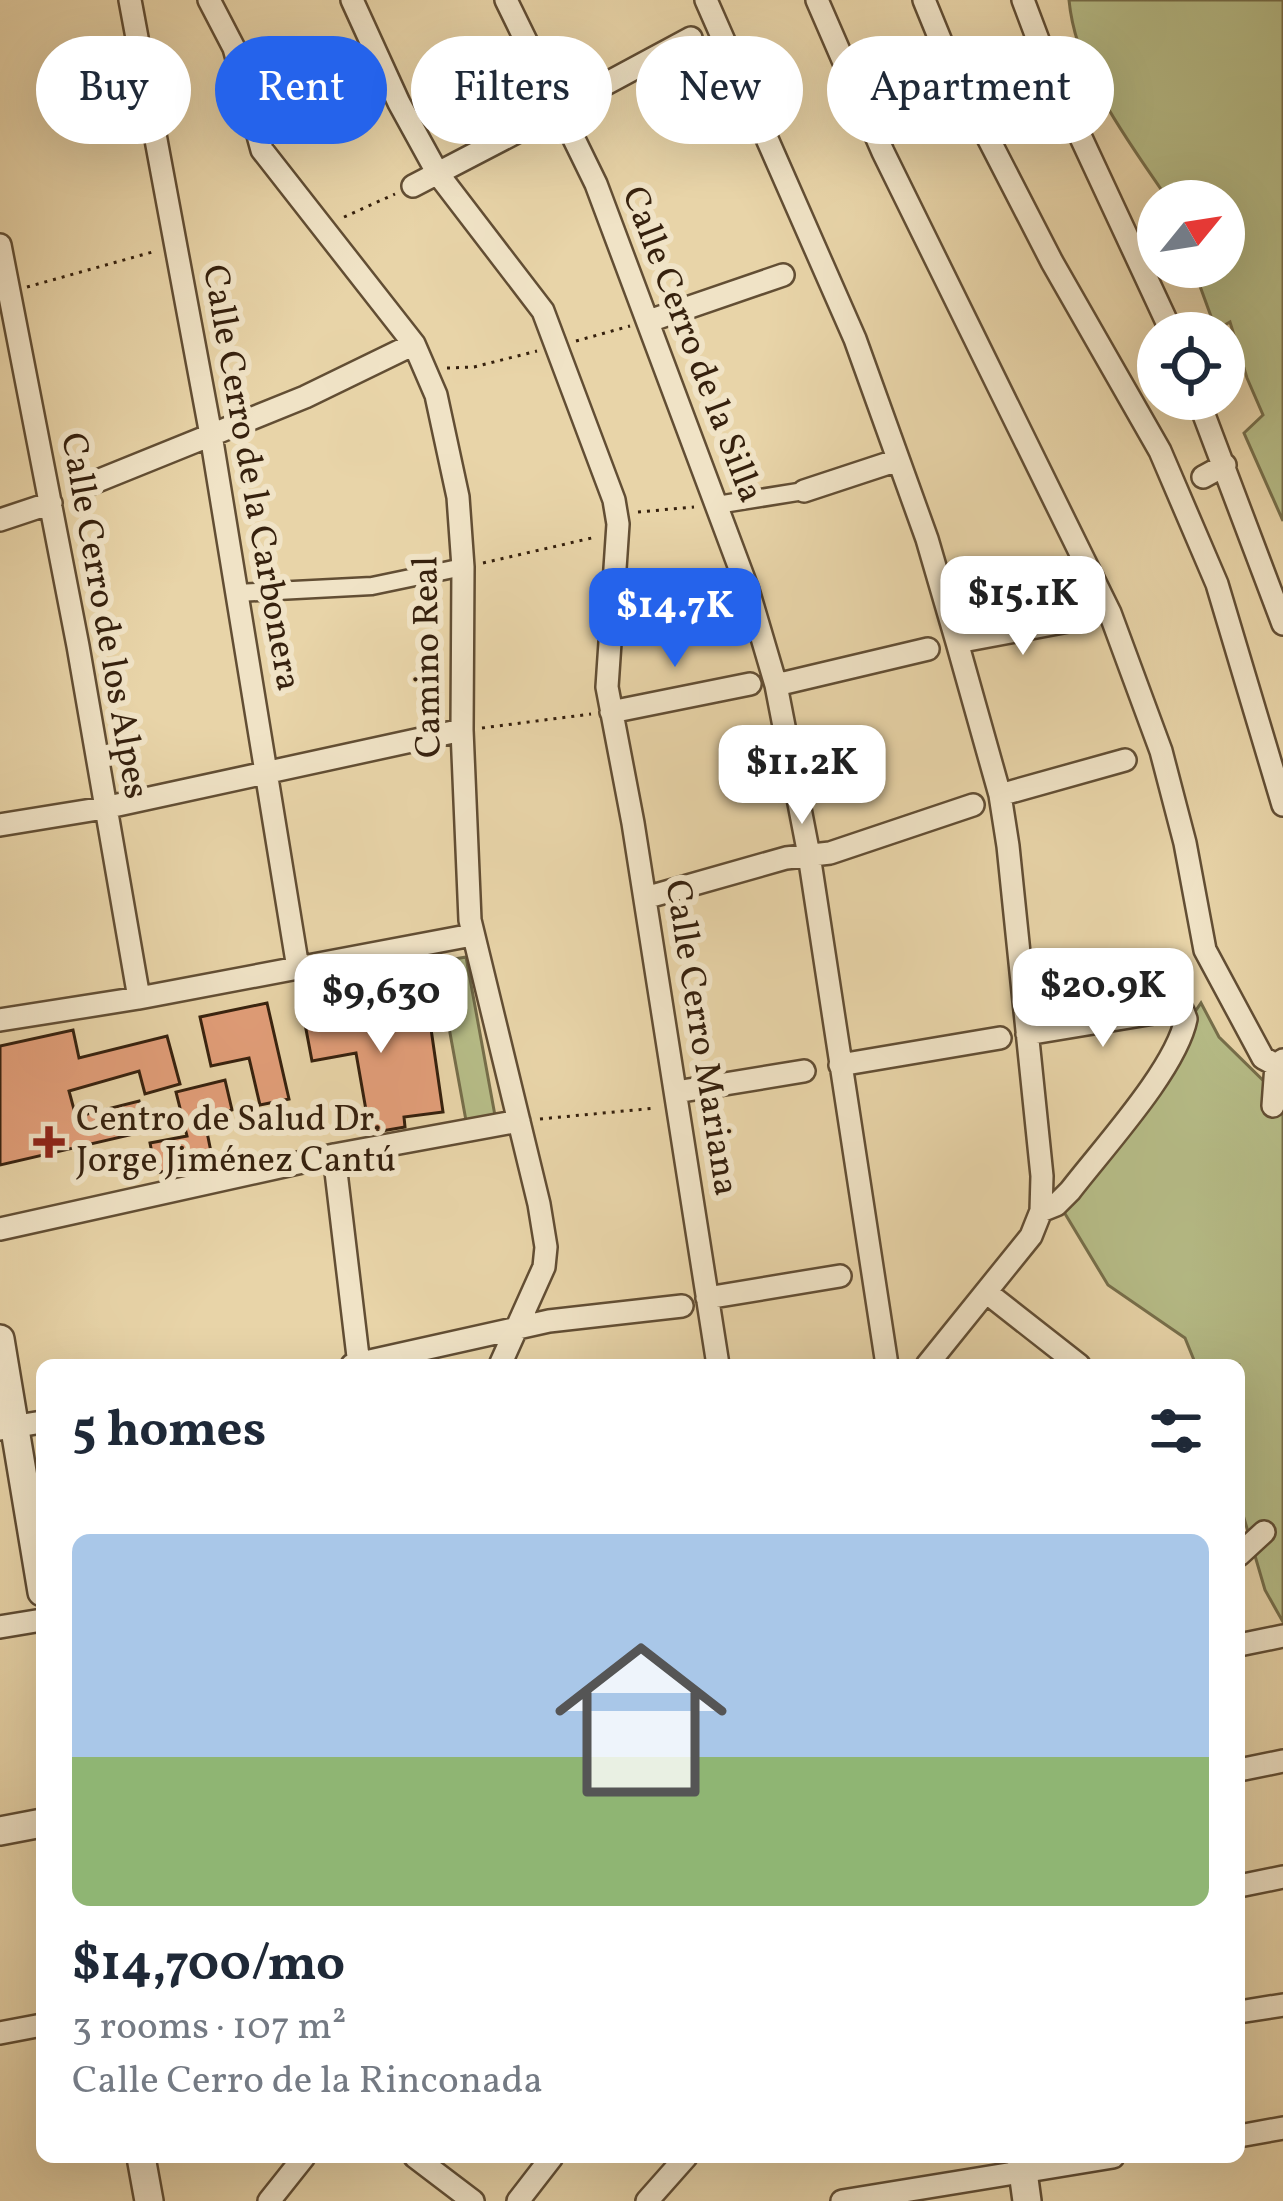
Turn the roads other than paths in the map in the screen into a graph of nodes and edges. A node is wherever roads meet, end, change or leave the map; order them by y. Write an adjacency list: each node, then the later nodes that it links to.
1 (130, 0): 21 (street, Calle Cerro de la Carbonera)
2 (352, 0): 12 (street, Calle Cerro Mariana)
3 (506, 0): 9 (street, Calle Cerro de la Silla)
4 (706, 0): 22 (street)
5 (817, 0): 55 (street)
6 (924, 0): 44 (street)
7 (1023, 0): 17 (street)
8 (220, 3): 19 (street, Camino Real)
9 (524, 36)
10 (495, 144): 12 (street)
11 (577, 144): 18 (street, Calle Cerro de la Silla)
12 (438, 174): 13 (street); 38 (street, Calle Cerro Mariana)
13 (413, 186)
14 (0, 245): 16 (street, Calle Cerro de los Alpes)
15 (784, 275): 18 (street)
16 (4, 294): 27 (street, Calle Cerro de los Alpes)
17 (1162, 312)
18 (649, 321): 28 (street, Calle Cerro de la Silla)
19 (414, 344): 21 (street); 30 (street, Camino Real)
20 (1207, 420): 23 (street)
21 (211, 435): 25 (street); 31 (street, Calle Cerro de la Carbonera)
22 (898, 460): 26 (street); 34 (street)
23 (1225, 465): 24 (street); 33 (street)
24 (1203, 477)
25 (80, 488): 27 (street)
26 (804, 491): 28 (street)
27 (51, 502): 29 (street); 45 (street, Calle Cerro de los Alpes)
28 (717, 505): 37 (street, Calle Cerro de la Silla)
29 (0, 520)
30 (464, 567): 31 (street); 39 (street, Camino Real)
31 (238, 593): 41 (street, Calle Cerro de la Carbonera)
32 (1079, 619): 34 (street)
33 (1283, 624)
34 (957, 642): 42 (street)
35 (928, 649): 37 (street)
36 (750, 685): 37 (street); 38 (street)
37 (776, 685): 47 (street, Calle Cerro de la Silla)
38 (611, 712): 48 (street, Calle Cerro Mariana)
39 (462, 730): 41 (street); 49 (street, Camino Real)
40 (1125, 760): 42 (street)
41 (267, 773): 45 (street); 50 (street, Calle Cerro de la Carbonera)
42 (1000, 795): 53 (street)
43 (973, 805): 47 (street)
44 (1283, 805)
45 (104, 808): 46 (street); 51 (street, Calle Cerro de los Alpes)
46 (0, 825)
47 (809, 855): 48 (street); 56 (street, Calle Cerro de la Silla)
48 (645, 898): 58 (street, Calle Cerro Mariana)
49 (472, 934): 50 (street); 60 (street, Camino Real)
50 (298, 968): 51 (street)
51 (139, 998): 52 (street)
52 (0, 1020)
53 (1027, 1034): 62 (street); 62 (street)
54 (1000, 1038): 56 (street)
55 (1280, 1062): 59 (street)
56 (840, 1065): 64 (street, Calle Cerro de la Silla)
57 (804, 1071): 58 (street)
58 (676, 1092): 67 (street, Calle Cerro Mariana)
59 (1273, 1106)
60 (519, 1121): 61 (street); 69 (street, Camino Real)
61 (334, 1155): 63 (street); 71 (street)
62 (1041, 1211): 66 (street)
63 (0, 1229)
64 (871, 1270): 65 (street); 75 (street, Calle Cerro de la Silla)
65 (840, 1276): 67 (street)
66 (986, 1292): 76 (street); 77 (street)
67 (707, 1298): 74 (street, Calle Cerro Mariana)
68 (682, 1306): 69 (street)
69 (515, 1328): 72 (street); 73 (street, Camino Real)
70 (0, 1339): 78 (street)
71 (355, 1359)
72 (382, 1359)
73 (502, 1359)
74 (717, 1359)
75 (885, 1359)
76 (936, 1359)
77 (1070, 1359)
78 (19, 1426): 80 (street)
79 (1264, 1532): 81 (street)
80 (36, 1549)
81 (1245, 1549)
82 (36, 1621): 83 (street)
83 (0, 1627)
84 (1283, 1636): 85 (street)
85 (1245, 1644)
86 (1283, 1762): 87 (street)
87 (1245, 1769)
88 (36, 1824): 89 (street)
89 (0, 1831)
90 (1283, 1877): 91 (street)
91 (1245, 1885)
92 (1283, 2005): 93 (street)
93 (1245, 2011)
94 (36, 2026): 95 (street)
95 (0, 2032)
96 (1283, 2128): 97 (street)
97 (1245, 2135)
98 (142, 2163): 104 (street)
99 (299, 2163): 105 (street)
100 (427, 2163): 106 (street)
101 (547, 2163): 107 (street)
102 (681, 2163): 108 (street)
103 (1022, 2164): 109 (street); 110 (street)
104 (149, 2201)
105 (269, 2201)
106 (473, 2201)
107 (518, 2201)
108 (647, 2201)
109 (842, 2201)
110 (1028, 2201)

